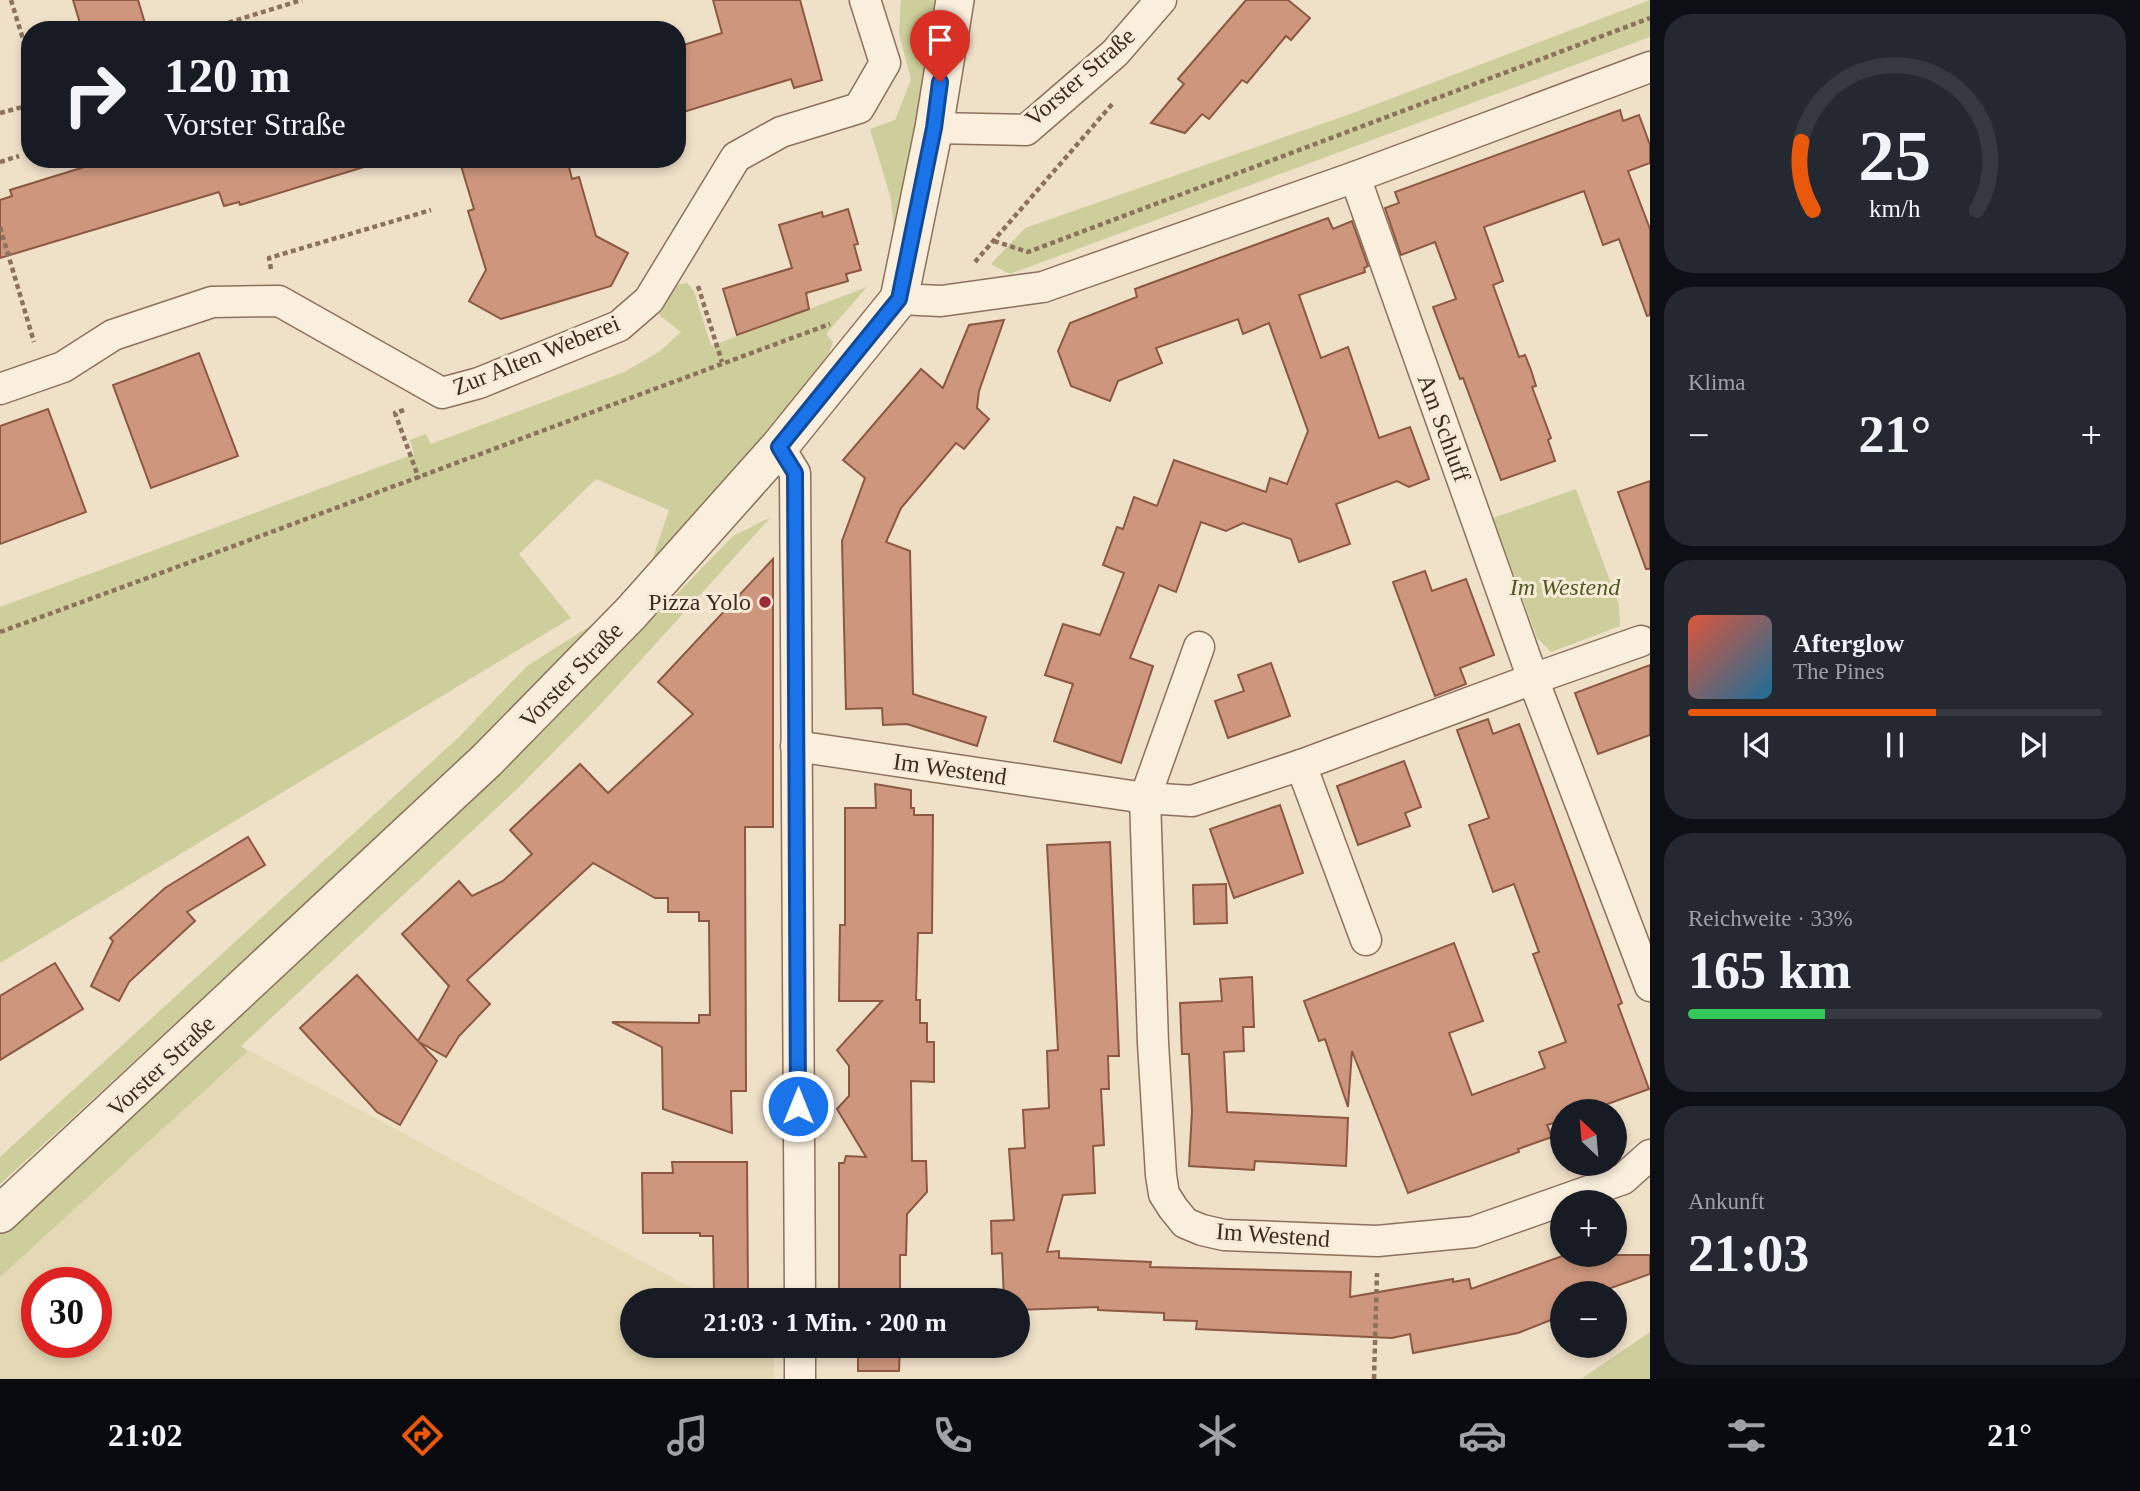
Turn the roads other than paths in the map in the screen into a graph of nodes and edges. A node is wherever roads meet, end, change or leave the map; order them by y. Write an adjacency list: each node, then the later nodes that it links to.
1 (865, 0): 8 (street, Zur Alten Weberei)
2 (955, 0): 5 (street)
3 (1161, 0): 5 (street, Vorster Straße)
4 (1650, 67): 6 (street)
5 (934, 128): 7 (street, Vorster Straße)
6 (1355, 177): 7 (street); 12 (street, Am Schluff)
7 (899, 299): 9 (street, Vorster Straße)
8 (0, 388)
9 (779, 447): 13 (street); 19 (street, Vorster Straße)
10 (1641, 640): 12 (street, Im Westend)
11 (1199, 647): 15 (street, Im Westend)
12 (1534, 680): 14 (street, Im Westend); 17 (street)
13 (796, 747): 15 (street, Im Westend); 20 (street)
14 (1301, 765): 15 (street, Im Westend); 16 (street)
15 (1145, 798): 18 (street, Im Westend)
16 (1366, 940)
17 (1650, 986)
18 (1650, 1155)
19 (0, 1214)
20 (800, 1288)
21 (800, 1358): 22 (street)
22 (800, 1379)

